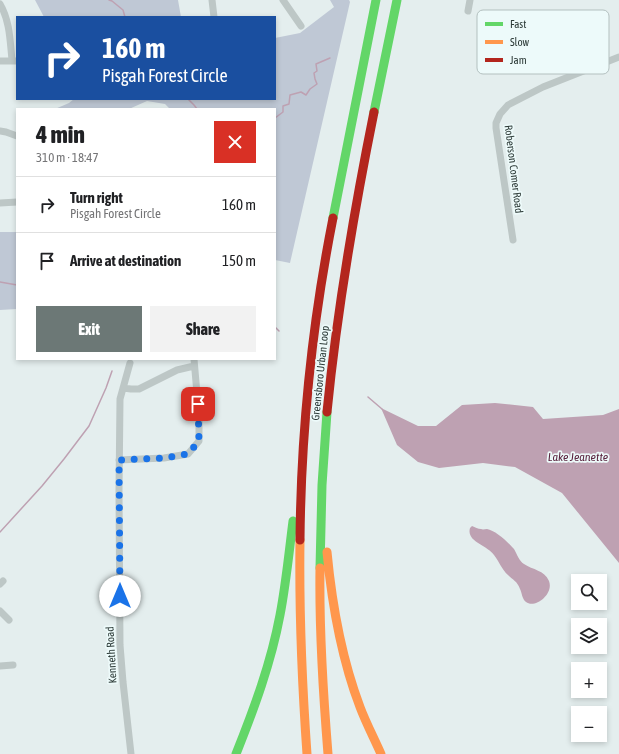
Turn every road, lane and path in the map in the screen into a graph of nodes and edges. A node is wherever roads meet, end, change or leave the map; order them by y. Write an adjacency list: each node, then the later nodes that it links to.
1 (212, 0): 8 (street)
2 (283, 0): 9 (street)
3 (376, 0): 23 (highway, Greensboro Urban Loop)
4 (397, 0): 25 (highway, Greensboro Urban Loop)
5 (470, 0): 7 (street)
6 (0, 4): 11 (street)
7 (468, 11)
8 (214, 16)
9 (301, 26)
10 (619, 57): 13 (street, Roberson Comer Road)
11 (14, 60): 12 (street)
12 (0, 61)
13 (609, 61)
14 (576, 74): 19 (street, Roberson Comer Road)
15 (0, 130): 16 (street)
16 (16, 136)
17 (16, 202): 18 (street)
18 (0, 203)
19 (512, 240)
20 (194, 362): 22 (street); 24 (street)
21 (130, 363): 22 (street, Kenneth Road)
22 (123, 388): 24 (street, Kenneth Road)
23 (304, 436): 31 (highway); 32 (highway, Greensboro Urban Loop)
24 (119, 460): 30 (street, Kenneth Road)
25 (323, 475): 33 (highway, Greensboro Urban Loop); 34 (highway)
26 (0, 611): 27 (street)
27 (10, 620)
28 (13, 665): 29 (street)
29 (0, 666)
30 (131, 754)
31 (236, 754)
32 (307, 754)
33 (328, 754)
34 (381, 754)

